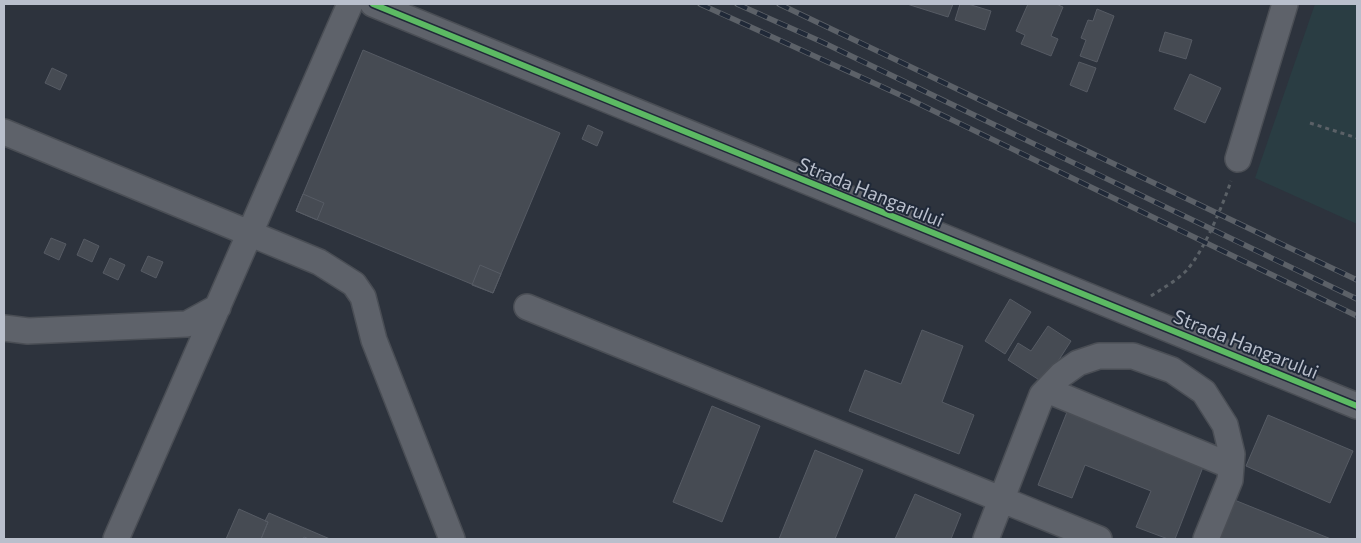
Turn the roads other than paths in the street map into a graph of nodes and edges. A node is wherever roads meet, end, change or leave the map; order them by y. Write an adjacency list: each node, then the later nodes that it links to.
1 (350, 4): 6 (street)
2 (373, 4): 11 (street, Strada Hangarului)
3 (1285, 4): 5 (street)
4 (4, 132): 6 (street)
5 (1238, 159)
6 (251, 234): 8 (street); 15 (street)
7 (527, 307): 13 (street)
8 (218, 308): 9 (street); 14 (street)
9 (4, 328)
10 (1047, 390): 12 (street); 12 (street); 13 (street)
11 (1357, 406)
12 (1231, 466): 18 (street)
13 (1002, 500): 16 (street); 17 (street)
14 (116, 539)
15 (452, 539)
16 (986, 539)
17 (1099, 539)
18 (1206, 539)

